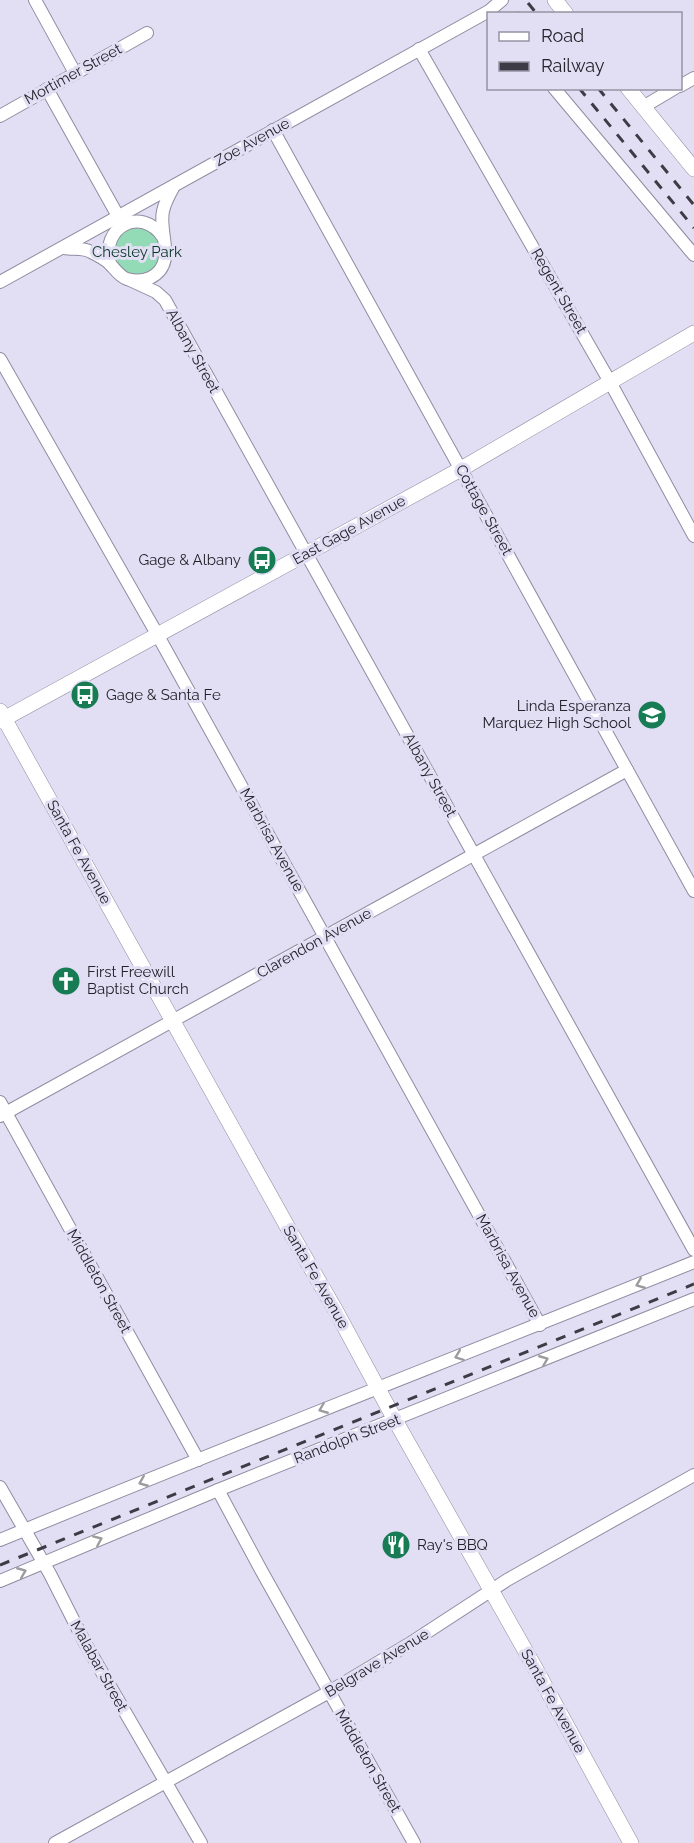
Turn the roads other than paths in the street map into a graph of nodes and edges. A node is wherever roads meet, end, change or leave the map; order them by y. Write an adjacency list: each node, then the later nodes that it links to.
1 (35, 0): 8 (street)
2 (502, 0): 4 (street, Zoe Avenue)
3 (555, 0): 5 (main road)
4 (487, 8): 7 (street, Zoe Avenue)
5 (564, 12)
6 (147, 33): 8 (street, Mortimer Street)
7 (419, 50): 15 (street, Zoe Avenue); 29 (street, Regent Street)
8 (75, 73): 9 (street, Mortimer Street)
9 (47, 89): 14 (street, Mortimer Street); 18 (street)
10 (556, 90): 21 (street)
11 (630, 90): 13 (main road)
12 (672, 90): 13 (street)
13 (643, 107): 16 (main road)
14 (0, 116)
15 (273, 130): 17 (street, Zoe Avenue); 30 (street, Cottage Street)
16 (694, 169)
17 (174, 185): 18 (street, Zoe Avenue); 19 (street, Albany Street)
18 (120, 221): 19 (street); 20 (street, Zoe Avenue); 23 (street)
19 (163, 237): 22 (street, Albany Street)
20 (63, 247): 23 (street, Albany Street); 25 (street, Zoe Avenue)
21 (694, 255)
22 (165, 260): 24 (street); 26 (street, Albany Street)
23 (110, 264): 24 (street, Albany Street)
24 (130, 280): 26 (street, Albany Street)
25 (0, 282)
26 (165, 300): 32 (street, Albany Street)
27 (694, 333): 29 (main road, East Gage Avenue)
28 (0, 359): 33 (street, Marbrisa Avenue)
29 (610, 381): 30 (main road, East Gage Avenue); 31 (street, Regent Street)
30 (461, 469): 32 (main road, East Gage Avenue); 35 (street, Cottage Street)
31 (694, 536)
32 (306, 552): 33 (main road, East Gage Avenue); 36 (street, Albany Street)
33 (158, 634): 34 (main road, East Gage Avenue); 38 (street, Marbrisa Avenue)
34 (2, 717): 39 (main road, Santa Fe Avenue)
35 (627, 770): 36 (street, Clarendon Avenue); 37 (street, Cottage Street)
36 (474, 854): 38 (street, Clarendon Avenue); 41 (street, Albany Street)
37 (694, 891)
38 (326, 936): 39 (street, Clarendon Avenue); 44 (street, Marbrisa Avenue)
39 (173, 1021): 40 (street, Clarendon Avenue); 45 (main road, Santa Fe Avenue)
40 (2, 1110): 47 (street, Middleton Street)
41 (694, 1250)
42 (694, 1262): 44 (street, one-way to 44)
43 (694, 1299): 46 (street, Randolph Street, one-way to 43)
44 (540, 1324): 45 (street, one-way to 45)
45 (378, 1387): 46 (main road, Santa Fe Avenue); 47 (street, one-way to 47)
46 (395, 1420): 50 (street, Randolph Street); 55 (main road, Santa Fe Avenue)
47 (198, 1460): 51 (street, one-way to 51)
48 (694, 1475): 55 (street, Belgrave Avenue)
49 (0, 1487): 51 (street, Malabar Street)
50 (218, 1490): 53 (street, Randolph Street, one-way to 50); 56 (street, Middleton Street)
51 (25, 1530): 52 (street); 53 (street, Malabar Street)
52 (0, 1540)
53 (44, 1563): 54 (street, Randolph Street, one-way to 53); 57 (street, Malabar Street)
54 (0, 1581)
55 (492, 1590): 56 (street, Belgrave Avenue); 61 (main road, Santa Fe Avenue)
56 (329, 1692): 57 (street, Belgrave Avenue); 60 (street, Middleton Street)
57 (166, 1782): 58 (street, Belgrave Avenue); 59 (street, Malabar Street)
58 (55, 1843)
59 (201, 1843)
60 (414, 1843)
61 (631, 1843)

